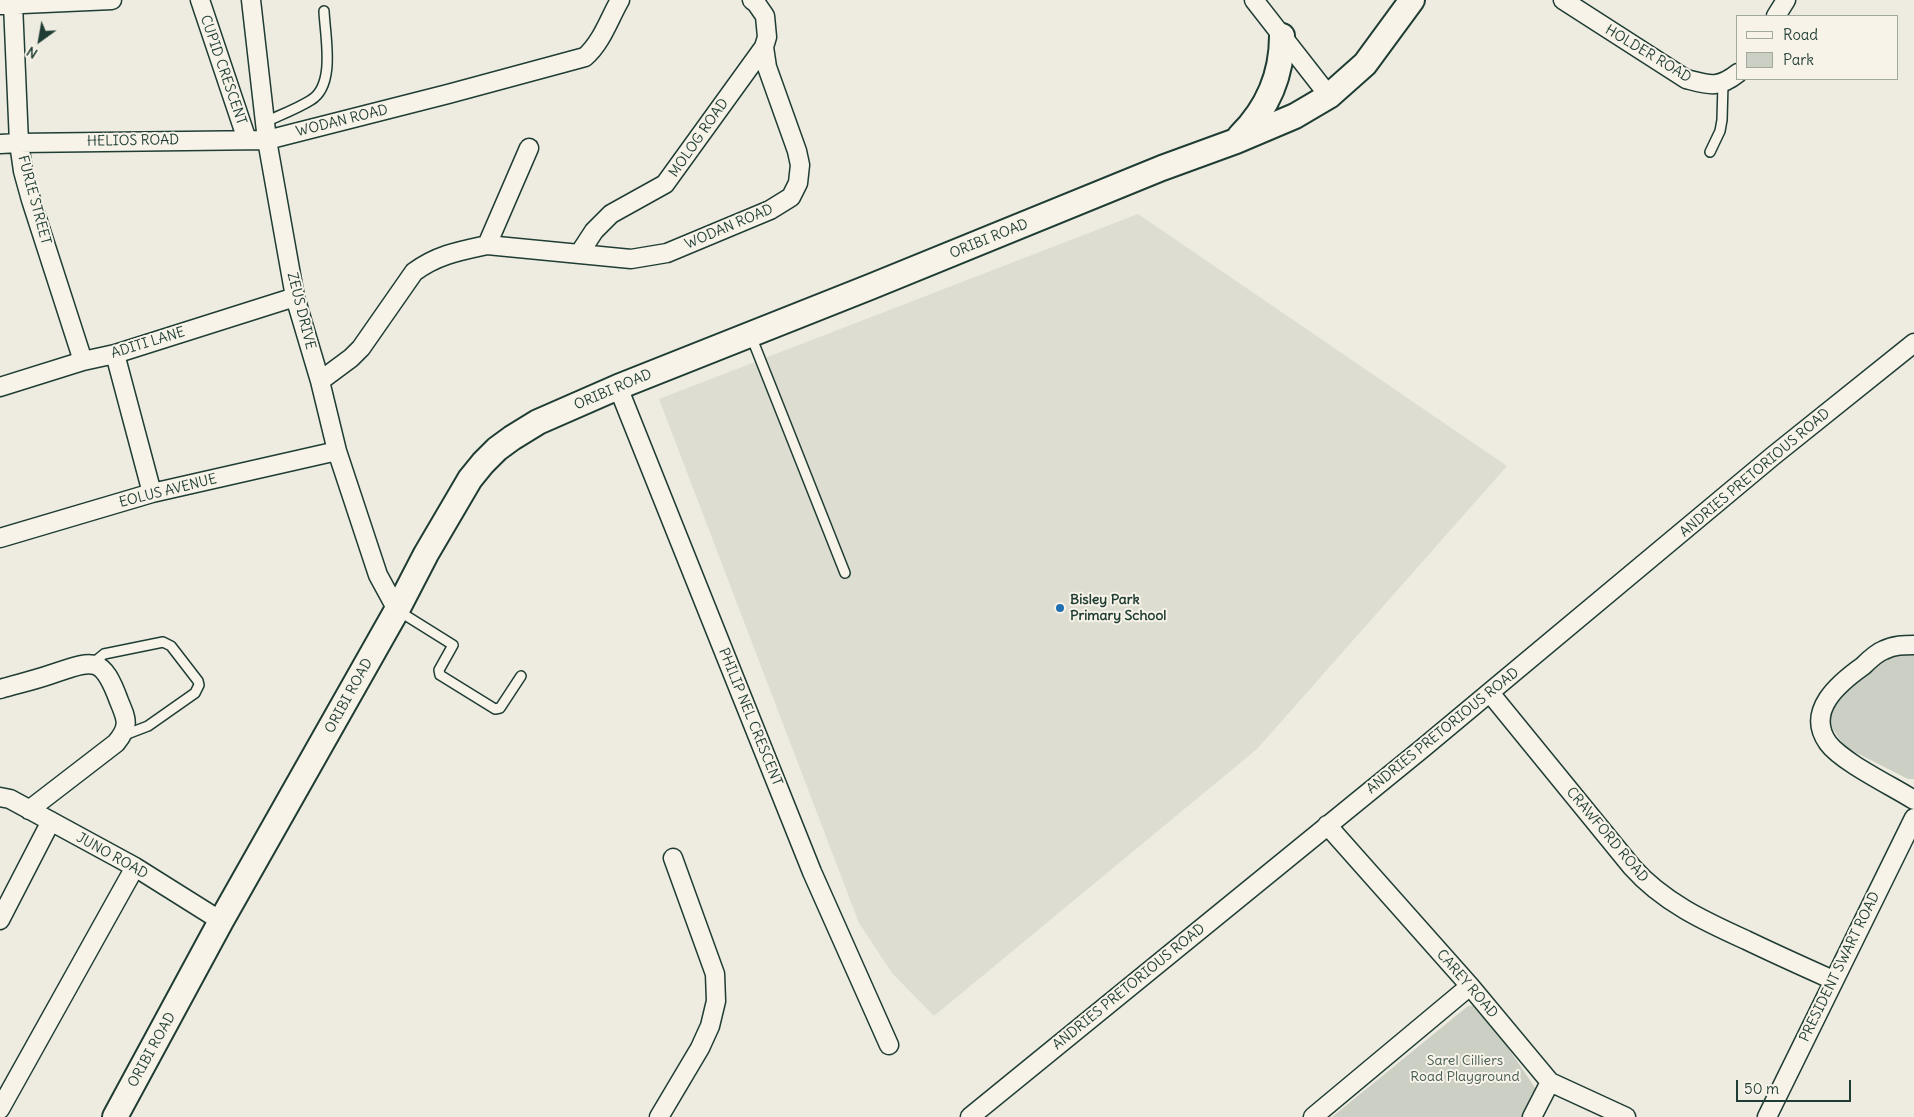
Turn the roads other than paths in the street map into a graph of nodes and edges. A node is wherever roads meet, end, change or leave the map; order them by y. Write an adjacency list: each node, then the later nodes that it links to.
1 (112, 0): 10 (street)
2 (200, 0): 19 (street, CUPID CRESCENT)
3 (251, 0): 18 (street, ZEUS DRIVE)
4 (620, 0): 18 (street, WODAN ROAD)
5 (752, 0): 14 (street, WODAN ROAD)
6 (1254, 0): 13 (street)
7 (1412, 0): 17 (street, ORIBI ROAD)
8 (1563, 0): 16 (street, HOLDER ROAD)
9 (1786, 0): 12 (street)
10 (6, 5): 21 (street, FURIE STREET)
11 (324, 11): 18 (lane)
12 (1777, 15)
13 (1282, 36): 17 (street); 20 (street)
14 (764, 48): 26 (street, MOLOG ROAD); 26 (street, WODAN ROAD)
15 (1736, 74): 16 (street)
16 (1723, 84): 24 (lane)
17 (1329, 96): 20 (street, ORIBI ROAD)
18 (266, 131): 19 (street, HELIOS ROAD); 27 (street, ZEUS DRIVE)
19 (247, 140): 21 (street, HELIOS ROAD)
20 (1236, 141): 28 (street, ORIBI ROAD)
21 (19, 143): 22 (street, HELIOS ROAD); 31 (street, FURIE STREET)
22 (0, 144)
23 (529, 148): 25 (street)
24 (1710, 152)
25 (487, 245): 26 (street, WODAN ROAD); 32 (street, WODAN ROAD)
26 (579, 254)
27 (295, 297): 30 (street, ADITI LANE); 32 (street, ZEUS DRIVE)
28 (751, 334): 34 (street, ORIBI ROAD); 38 (lane)
29 (1914, 343): 44 (street, ANDRIES PRETORIOUS ROAD)
30 (115, 354): 31 (street, ADITI LANE); 36 (street)
31 (83, 361): 33 (street, ADITI LANE)
32 (320, 381): 35 (street, ZEUS DRIVE)
33 (0, 387)
34 (618, 387): 39 (street, ORIBI ROAD); 59 (street, PHILIP NEL CRESCENT)
35 (337, 451): 36 (street, EOLUS AVENUE); 39 (street, ZEUS DRIVE)
36 (152, 493): 37 (street, EOLUS AVENUE)
37 (0, 538)
38 (845, 573)
39 (397, 610): 42 (lane); 56 (street, ORIBI ROAD)
40 (1914, 645): 47 (street)
41 (92, 664): 43 (street); 45 (street); 45 (lane)
42 (521, 676)
43 (0, 689)
44 (1490, 693): 51 (street, ANDRIES PRETORIOUS ROAD); 57 (street, CRAWFORD ROAD)
45 (122, 736): 48 (street)
46 (0, 797): 48 (street, JUNO ROAD)
47 (1914, 800)
48 (29, 810): 50 (street, JUNO ROAD)
49 (1914, 818): 57 (street, PRESIDENT SWART ROAD)
50 (51, 821): 53 (street, JUNO ROAD); 54 (street)
51 (1328, 825): 58 (street, CAREY ROAD); 64 (street, ANDRIES PRETORIOUS ROAD)
52 (673, 858): 63 (street)
53 (135, 867): 56 (street, JUNO ROAD); 61 (street)
54 (6, 896): 55 (street)
55 (0, 920)
56 (221, 922): 62 (street, ORIBI ROAD)
57 (1833, 980): 68 (street, PRESIDENT SWART ROAD)
58 (1470, 986): 60 (street, CAREY ROAD); 65 (street)
59 (889, 1045)
60 (1550, 1082): 66 (street); 67 (street, CAREY ROAD)
61 (0, 1109)
62 (115, 1117)
63 (659, 1117)
64 (970, 1117)
65 (1313, 1117)
66 (1532, 1117)
67 (1626, 1117)
68 (1767, 1117)

